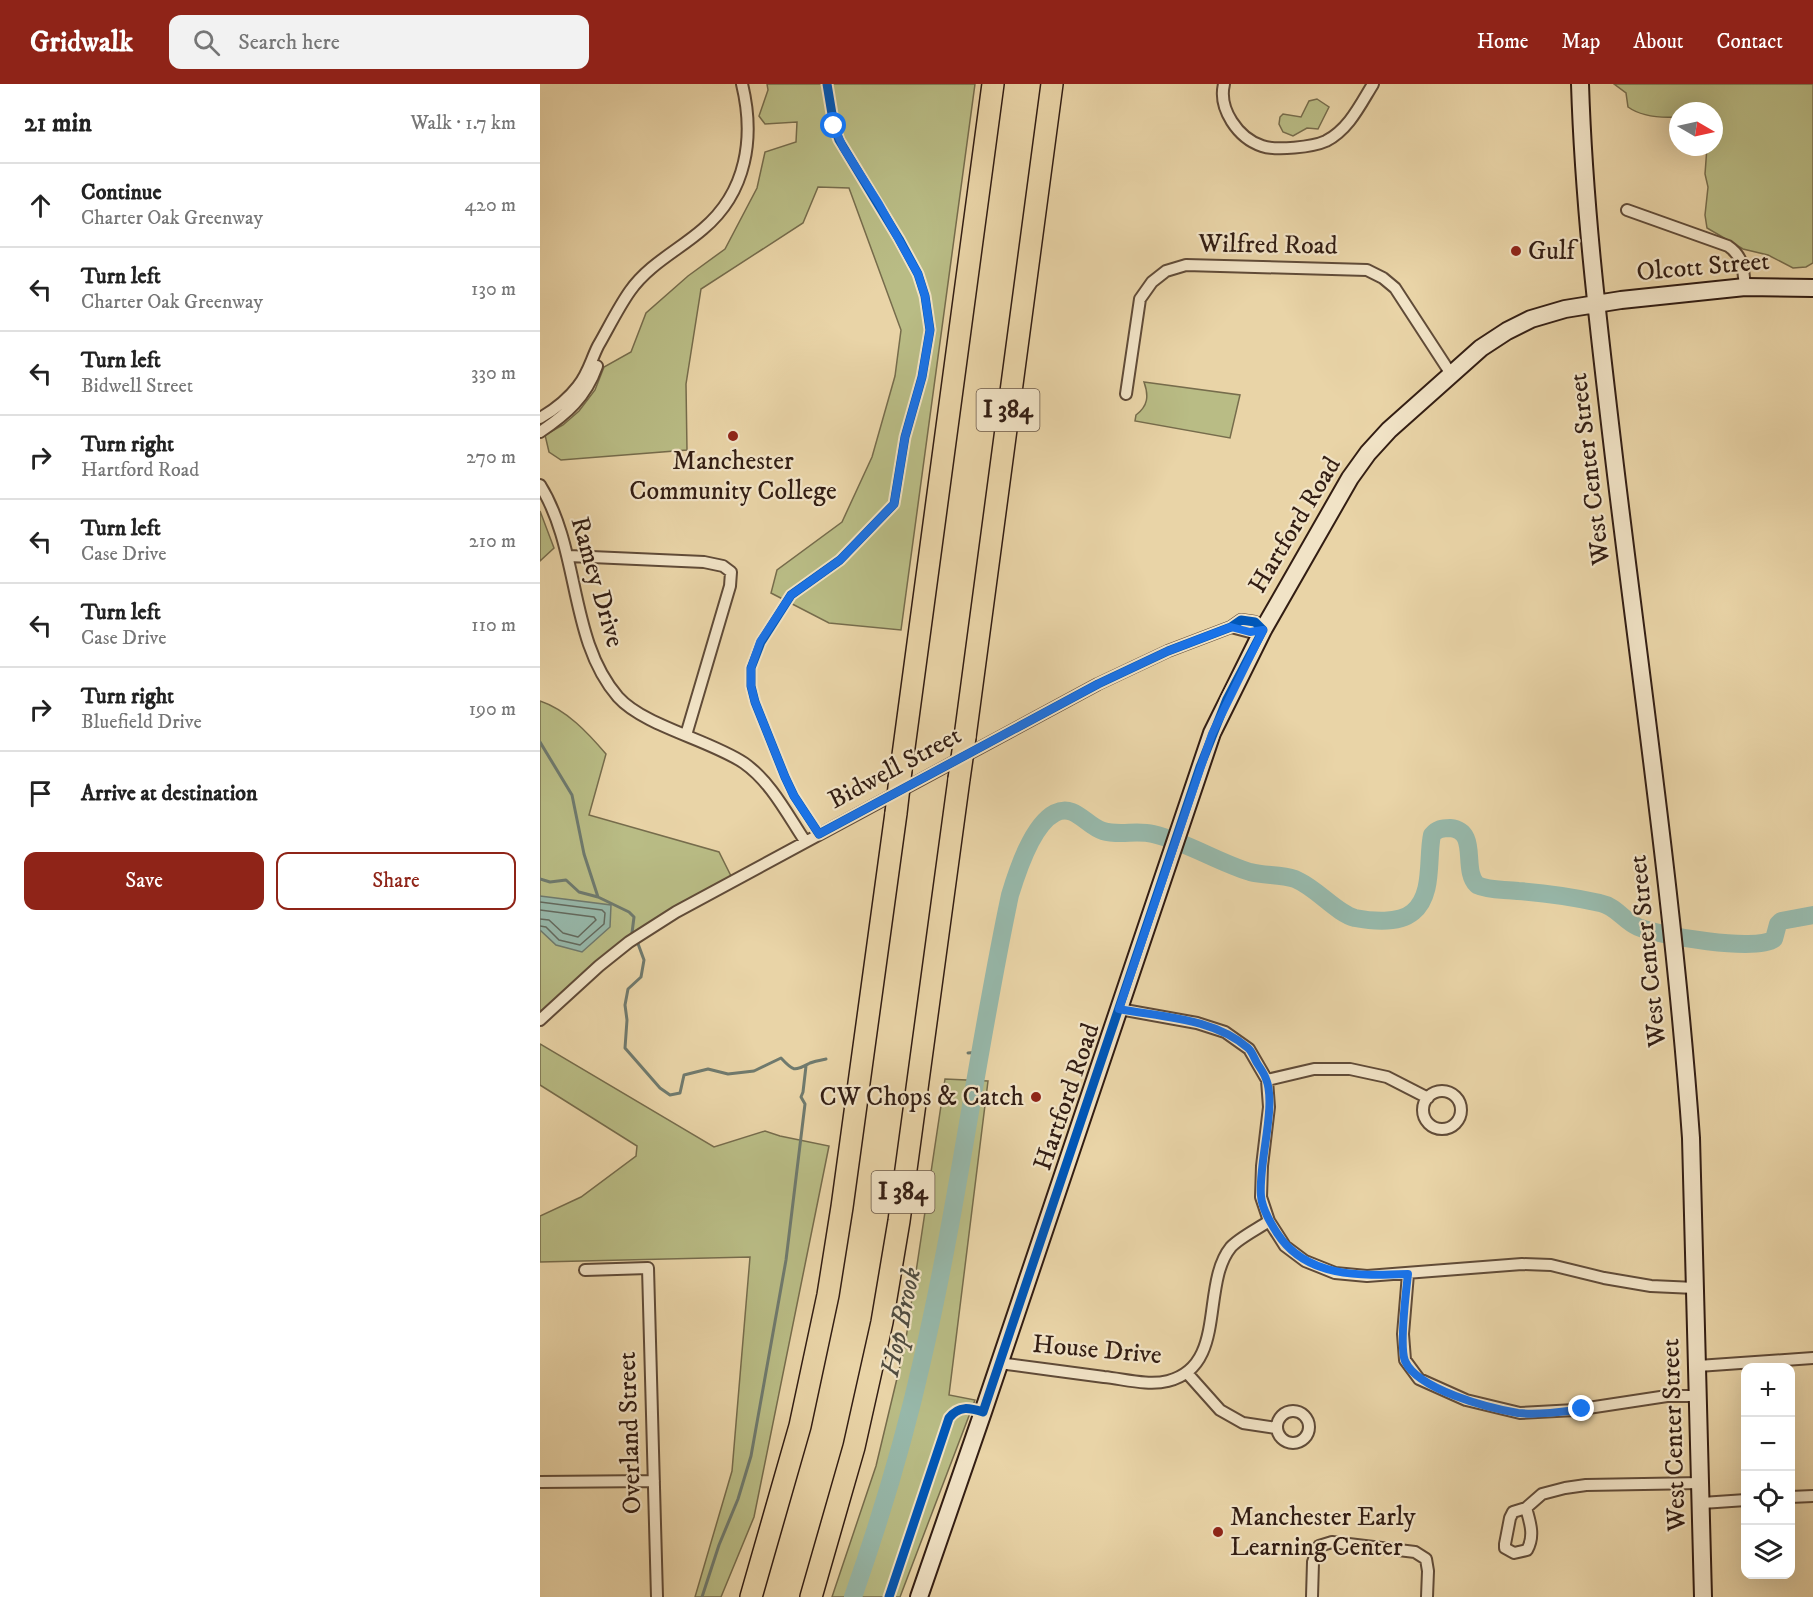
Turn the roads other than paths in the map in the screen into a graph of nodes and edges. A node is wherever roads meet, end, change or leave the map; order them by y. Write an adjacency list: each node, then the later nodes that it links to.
1 (742, 84): 11 (street)
2 (993, 84): 43 (highway, I 384, bridge)
3 (1052, 84): 47 (highway, I 384, bridge)
4 (1224, 84): 5 (street)
5 (1373, 84)
6 (1580, 84): 10 (main road, West Center Street)
7 (1628, 210): 8 (street)
8 (1745, 287): 9 (main road, Olcott Street); 10 (main road, Olcott Street)
9 (1813, 288)
10 (1596, 304): 12 (main road, Hartford Road); 28 (main road, West Center Street)
11 (602, 340): 14 (street); 15 (street)
12 (1451, 374): 13 (street, Wilfred Road); 18 (main road, Hartford Road)
13 (1126, 394)
14 (540, 418)
15 (540, 432)
16 (540, 485): 17 (street, Ramey Drive)
17 (568, 556): 19 (street, Ramey Drive); 19 (street)
18 (1263, 630): 20 (street, Bidwell Street); 21 (main road, Hartford Road)
19 (686, 735): 20 (street, Ramey Drive)
20 (805, 841): 22 (street, Bidwell Street)
21 (1119, 1009): 23 (street); 30 (main road, Hartford Road)
22 (540, 1020)
23 (1267, 1080): 24 (street); 25 (street)
24 (1428, 1098)
25 (1269, 1221): 27 (street); 32 (street, House Drive)
26 (585, 1270): 35 (street, Overland Street)
27 (1408, 1274): 28 (street); 33 (street)
28 (1695, 1288): 31 (main road, West Center Street)
29 (1813, 1358): 31 (street)
30 (999, 1363): 32 (street, House Drive); 48 (main road, Hartford Road)
31 (1698, 1366): 33 (main road, West Center Street)
32 (1187, 1372): 34 (street)
33 (1698, 1396): 37 (main road, West Center Street)
34 (1276, 1428)
35 (654, 1481): 36 (street); 44 (street, Overland Street)
36 (540, 1482)
37 (1701, 1483): 41 (main road, West Center Street); 42 (street)
38 (1813, 1496): 39 (street)
39 (1795, 1497)
40 (1741, 1500): 41 (street)
41 (1702, 1503): 51 (main road, West Center Street)
42 (1526, 1508)
43 (761, 1566): 45 (highway); 46 (highway, I 384)
44 (657, 1597)
45 (743, 1597)
46 (751, 1597)
47 (811, 1597)
48 (919, 1597)
49 (1312, 1597): 50 (street)
50 (1427, 1597)
51 (1703, 1597)

